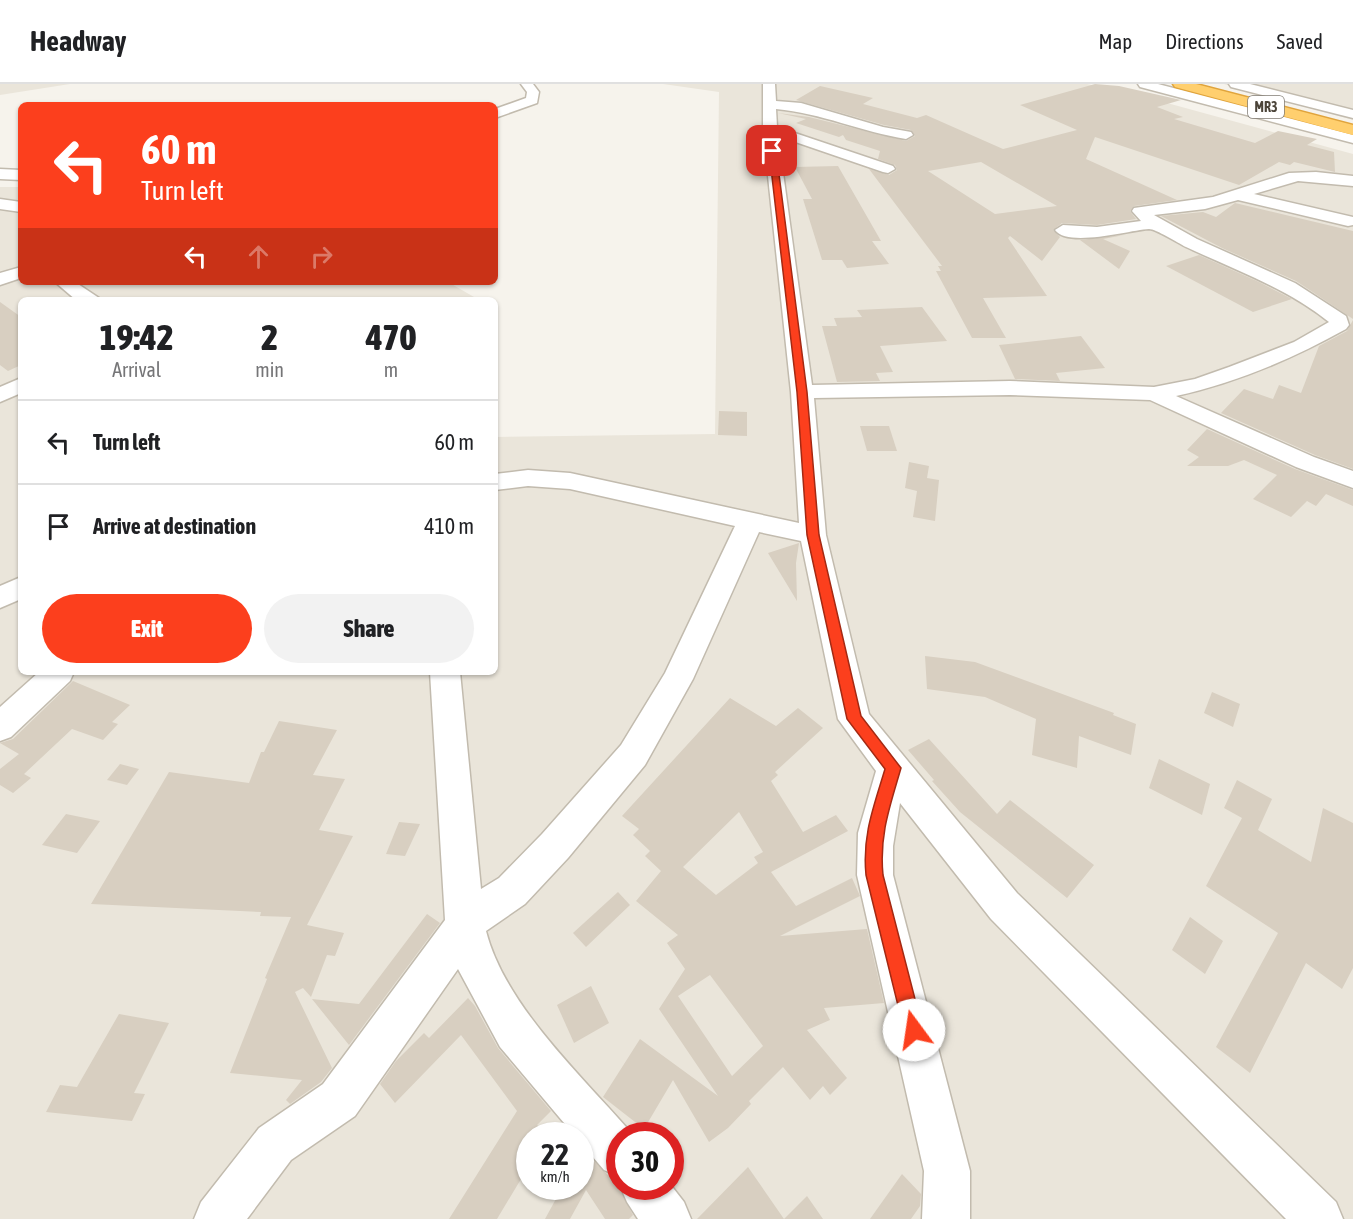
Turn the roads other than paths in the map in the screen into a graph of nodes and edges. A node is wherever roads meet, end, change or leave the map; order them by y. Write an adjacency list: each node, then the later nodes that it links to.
1 (527, 84): 13 (street)
2 (1144, 84): 18 (street)
3 (1170, 84): 8 (highway)
4 (1180, 84): 8 (highway, MR3)
5 (1201, 84): 11 (highway, MR3)
6 (1218, 84): 11 (highway)
7 (1235, 84): 14 (street)
8 (1245, 101): 16 (highway, MR3)
9 (769, 106): 10 (street); 19 (street); 35 (street)
10 (801, 107): 12 (street); 17 (street)
11 (1297, 109): 15 (highway, MR3)
12 (846, 112)
13 (498, 113)
14 (1353, 114)
15 (1353, 123)
16 (1353, 130)
17 (906, 135)
18 (1353, 139)
19 (888, 169)
20 (0, 174): 21 (street)
21 (18, 174)
22 (1353, 181): 23 (street)
23 (1237, 195): 26 (street); 27 (street)
24 (0, 204): 25 (street)
25 (18, 207)
26 (1348, 221)
27 (1154, 223): 28 (street); 33 (street)
28 (1063, 230)
29 (18, 273): 30 (street)
30 (0, 279)
31 (68, 285): 32 (street)
32 (85, 297)
33 (1344, 318): 36 (street)
34 (18, 386): 37 (street)
35 (802, 392): 36 (street); 41 (street)
36 (1154, 394): 38 (street)
37 (0, 395)
38 (1353, 480)
39 (498, 482): 40 (street)
40 (750, 522): 41 (street); 48 (street)
41 (813, 535): 47 (street)
42 (18, 589): 43 (street)
43 (0, 598)
44 (56, 675): 46 (street)
45 (445, 675): 48 (street)
46 (0, 727)
47 (894, 768): 53 (street); 54 (street)
48 (465, 925): 49 (street); 51 (street)
49 (606, 1138)
50 (653, 1200): 52 (street)
51 (218, 1219)
52 (667, 1219)
53 (946, 1219)
54 (1319, 1219)

